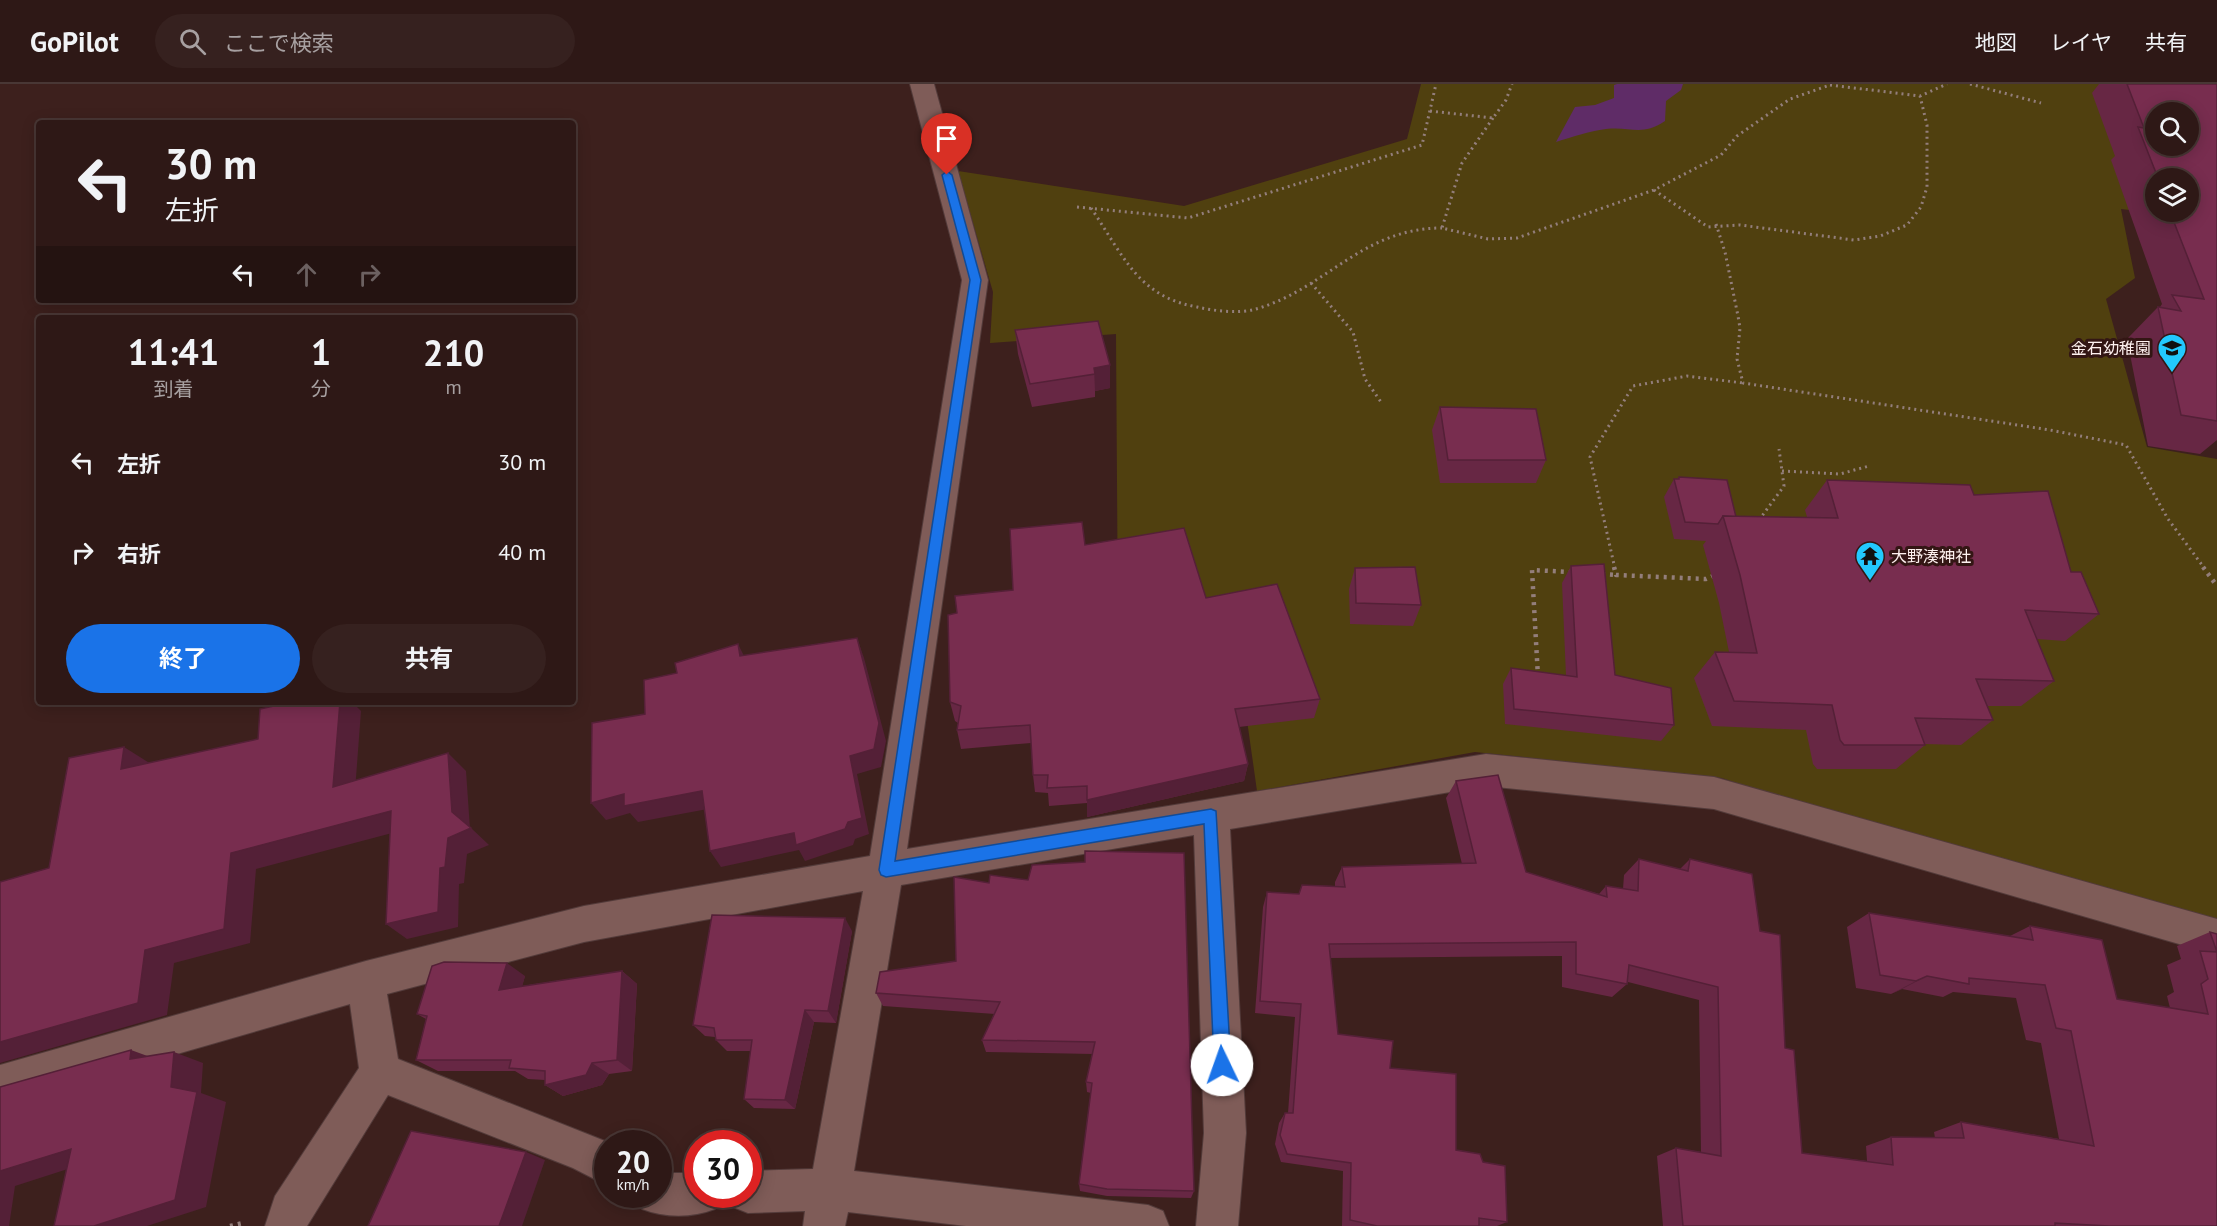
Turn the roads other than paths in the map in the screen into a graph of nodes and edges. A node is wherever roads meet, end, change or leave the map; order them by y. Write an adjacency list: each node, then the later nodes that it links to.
1 (922, 84): 3 (street)
2 (1211, 816): 3 (street); 4 (street); 13 (street)
3 (886, 870): 5 (street); 10 (street)
4 (2217, 937)
5 (366, 980): 6 (street); 7 (street)
6 (380, 1072): 8 (street); 11 (street)
7 (0, 1084)
8 (594, 1156)
9 (762, 1195): 10 (street)
10 (827, 1207): 12 (street)
11 (286, 1226)
12 (1148, 1226)
13 (1217, 1226)

